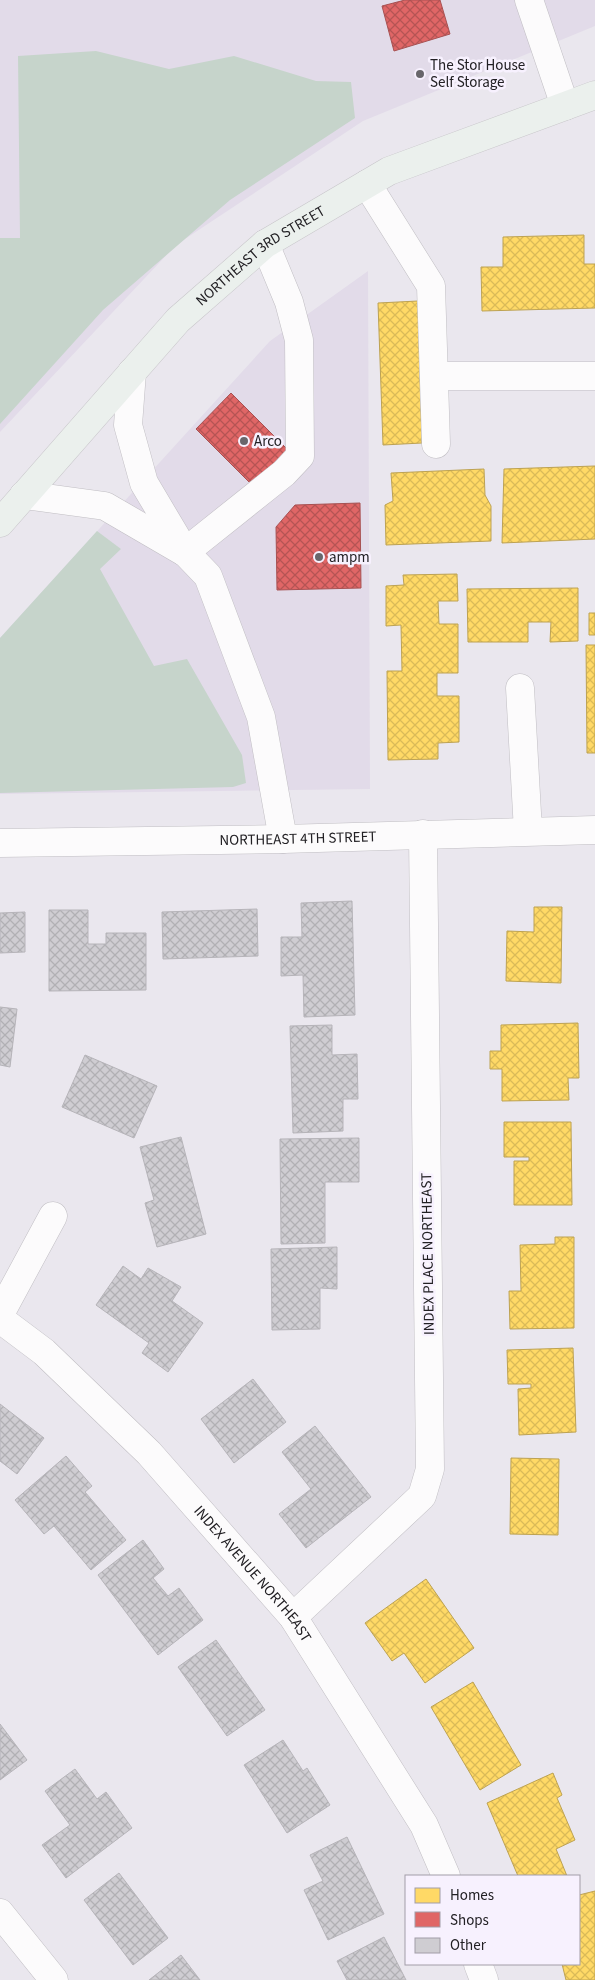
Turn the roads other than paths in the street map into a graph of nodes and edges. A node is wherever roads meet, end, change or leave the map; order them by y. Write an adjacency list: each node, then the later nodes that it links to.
1 (528, 0): 3 (street)
2 (595, 95): 3 (main road, NORTHEAST 3RD STREET)
3 (565, 106): 4 (main road, NORTHEAST 3RD STREET)
4 (367, 184): 5 (main road, NORTHEAST 3RD STREET); 7 (street)
5 (265, 244): 6 (main road, NORTHEAST 3RD STREET); 12 (street)
6 (132, 372): 10 (main road, NORTHEAST 3RD STREET); 12 (street)
7 (434, 376): 8 (street); 9 (street)
8 (595, 376)
9 (436, 444)
10 (24, 495): 11 (main road, NORTHEAST 3RD STREET); 12 (street)
11 (0, 523)
12 (185, 552): 17 (street)
13 (520, 688): 15 (street)
14 (595, 830): 15 (street, NORTHEAST 4TH STREET)
15 (528, 831): 16 (street, NORTHEAST 4TH STREET)
16 (422, 834): 17 (street, NORTHEAST 4TH STREET); 22 (street, INDEX PLACE NORTHEAST)
17 (283, 839): 18 (street, NORTHEAST 4TH STREET)
18 (0, 842)
19 (53, 1216): 20 (street)
20 (0, 1314)
21 (0, 1319): 22 (street, INDEX AVENUE NORTHEAST)
22 (293, 1617): 23 (street, INDEX AVENUE NORTHEAST)
23 (446, 1875)
24 (0, 1913): 26 (street)
25 (478, 1965): 27 (street)
26 (54, 1980)
27 (484, 1980)

